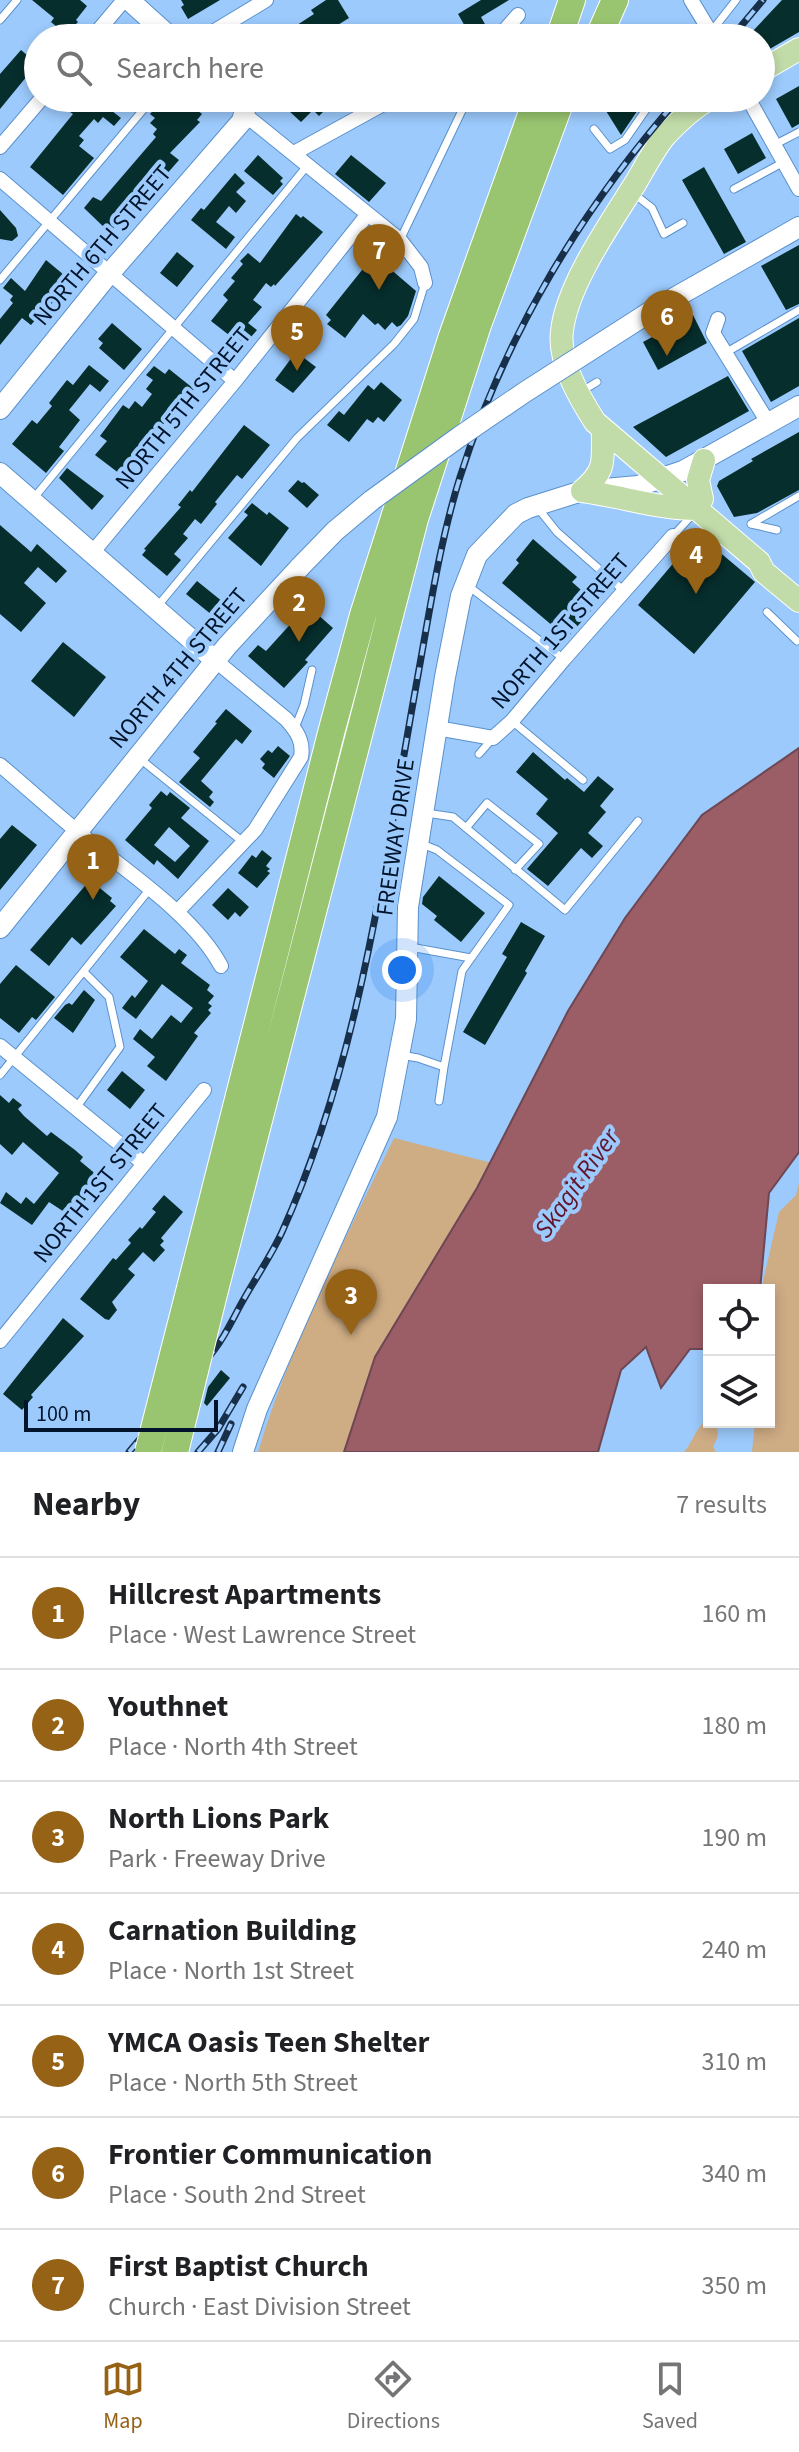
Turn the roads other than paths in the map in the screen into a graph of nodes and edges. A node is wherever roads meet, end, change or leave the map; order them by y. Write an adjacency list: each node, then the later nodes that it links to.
1 (17, 0): 11 (lane)
2 (127, 0): 12 (street); 13 (street)
3 (266, 0): 14 (street)
4 (559, 0): 16 (highway)
5 (572, 0): 17 (highway)
6 (596, 0): 18 (highway)
7 (615, 0): 19 (highway)
8 (691, 0): 20 (street)
9 (736, 0): 21 (lane)
10 (518, 15): 15 (street)
11 (0, 20)
12 (105, 24)
13 (155, 24)
14 (226, 24)
15 (510, 24)
16 (551, 24)
17 (564, 24)
18 (588, 24)
19 (604, 24)
20 (703, 24)
21 (718, 24)
22 (799, 49): 23 (main road)
23 (775, 63)
24 (30, 112): 41 (street)
25 (141, 112): 50 (lane)
26 (241, 112): 54 (street, NORTH 6TH STREET)
27 (248, 112): 42 (street)
28 (369, 112): 42 (street)
29 (461, 112): 53 (lane)
30 (519, 112): 60 (highway)
31 (532, 112): 60 (highway)
32 (557, 112): 39 (highway)
33 (563, 112): 39 (highway)
34 (644, 112): 37 (lane)
35 (691, 112): 48 (main road)
36 (756, 112): 40 (street)
37 (594, 129)
38 (799, 132): 40 (lane)
39 (546, 140): 120 (highway)
40 (774, 145): 43 (street)
41 (0, 147)
42 (294, 153): 44 (street)
43 (784, 162): 46 (lane); 47 (street)
44 (308, 165): 49 (street); 59 (lane)
45 (0, 179): 50 (street)
46 (734, 189)
47 (799, 189)
48 (630, 191): 51 (lane); 64 (main road)
49 (368, 214): 53 (street); 62 (street, NORTH 5TH STREET)
50 (49, 221): 54 (street); 55 (lane)
51 (683, 223)
52 (799, 227): 87 (street, NORTH 4TH STREET, bridge)
53 (400, 240): 56 (street)
54 (110, 273): 59 (street); 66 (street, NORTH 6TH STREET)
55 (0, 280)
56 (425, 283): 83 (lane)
57 (799, 310): 61 (lane)
58 (718, 319): 61 (street)
59 (173, 327): 62 (street); 74 (lane)
60 (452, 336): 120 (highway)
61 (723, 348): 67 (street)
62 (235, 381): 79 (street, NORTH 5TH STREET)
63 (597, 382): 64 (lane)
64 (577, 393): 68 (main road)
65 (799, 406): 67 (street, FREEWAY DRIVE)
66 (0, 409)
67 (769, 424): 69 (street, FREEWAY DRIVE)
68 (603, 430): 71 (main road); 72 (main road)
69 (704, 460): 71 (street, FREEWAY DRIVE); 76 (main road)
70 (0, 473): 74 (street)
71 (661, 479): 72 (street, FREEWAY DRIVE); 76 (main road)
72 (582, 491): 75 (street, FREEWAY DRIVE); 76 (main road)
73 (799, 496): 77 (lane)
74 (31, 500): 79 (street)
75 (536, 506): 80 (street, FREEWAY DRIVE); 82 (lane)
76 (697, 509): 78 (lane, NORTH 1ST STREET); 81 (main road)
77 (777, 530)
78 (673, 536): 82 (street, NORTH 1ST STREET)
79 (92, 553): 83 (street)
80 (466, 584): 86 (lane); 91 (street, FREEWAY DRIVE)
81 (798, 590)
82 (624, 591): 86 (street, NORTH 1ST STREET)
83 (155, 609): 87 (street)
84 (767, 612): 85 (lane)
85 (797, 641)
86 (564, 659): 89 (street, NORTH 1ST STREET)
87 (216, 661): 90 (street); 94 (street, NORTH 4TH STREET)
88 (312, 670): 90 (lane)
89 (512, 721): 92 (street, NORTH 1ST STREET); 96 (lane)
90 (295, 728): 101 (street)
91 (437, 728): 92 (street, NORTH 1ST STREET); 97 (street, FREEWAY DRIVE)
92 (493, 738): 93 (lane)
93 (479, 754)
94 (138, 757): 100 (street, NORTH 4TH STREET); 101 (lane)
95 (2, 771): 100 (street)
96 (583, 780)
97 (424, 812): 99 (lane); 102 (street, FREEWAY DRIVE)
98 (638, 821): 103 (lane)
99 (466, 828): 103 (lane); 103 (lane)
100 (77, 831): 104 (street); 106 (street, NORTH 4TH STREET)
101 (243, 842): 105 (street)
102 (419, 843): 107 (street, FREEWAY DRIVE); 108 (lane)
103 (515, 870)
104 (149, 890): 105 (street); 110 (lane)
105 (177, 912): 109 (street)
106 (0, 928)
107 (408, 947): 108 (lane); 112 (street, FREEWAY DRIVE)
108 (471, 958): 114 (lane)
109 (221, 966)
110 (84, 972): 113 (lane); 118 (lane)
111 (0, 1046): 113 (street)
112 (399, 1055): 114 (lane); 124 (street, FREEWAY DRIVE)
113 (14, 1057): 115 (lane); 118 (street)
114 (444, 1067): 117 (lane)
115 (0, 1075)
116 (204, 1090): 119 (street, NORTH 1ST STREET)
117 (439, 1101)
118 (76, 1108): 119 (street)
119 (143, 1163): 121 (street, NORTH 1ST STREET)
120 (203, 1289): 122 (highway, bridge); 123 (highway, bridge)
121 (0, 1341)
122 (148, 1452)
123 (175, 1452)
124 (243, 1452)

